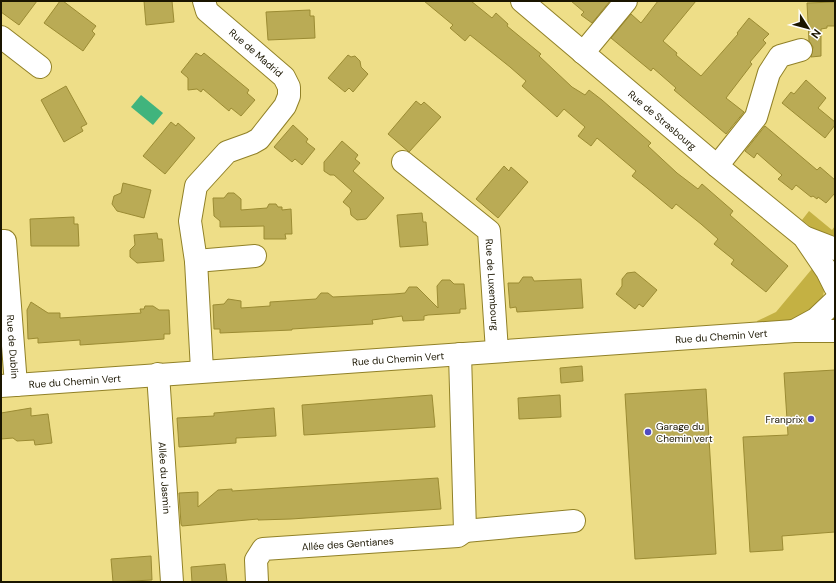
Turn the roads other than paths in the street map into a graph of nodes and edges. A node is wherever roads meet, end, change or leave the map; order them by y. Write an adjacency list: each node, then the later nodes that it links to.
1 (204, 1): 14 (street, Rue de Madrid)
2 (522, 1): 6 (street, Rue de Strasbourg)
3 (626, 1): 6 (street)
4 (1, 37): 7 (street)
5 (801, 50): 9 (street)
6 (583, 53): 9 (street, Rue de Strasbourg)
7 (40, 67)
8 (403, 162): 19 (street, Rue de Luxembourg)
9 (717, 166): 10 (street, Rue de Strasbourg)
10 (804, 237): 12 (street, Rue de Strasbourg); 15 (street, Rue de Strasbourg)
11 (1, 241): 23 (street, Rue de Dublin)
12 (835, 249)
13 (255, 256): 14 (street)
14 (196, 261): 21 (street, Rue de Madrid)
15 (835, 287)
16 (835, 300): 17 (street, Rue du Chemin Vert)
17 (794, 331): 18 (street, Rue du Chemin Vert); 19 (street, Rue du Chemin Vert)
18 (835, 331)
19 (497, 351): 20 (street, Rue du Chemin Vert)
20 (460, 354): 21 (street, Rue du Chemin Vert); 25 (street)
21 (202, 370): 22 (street, Rue du Chemin Vert)
22 (158, 374): 23 (street, Rue du Chemin Vert); 26 (street, Allée du Jasmin)
23 (8, 385)
24 (574, 521): 25 (street, Allée des Gentianes)
25 (465, 531): 27 (street, Allée des Gentianes)
26 (172, 582)
27 (257, 582)

